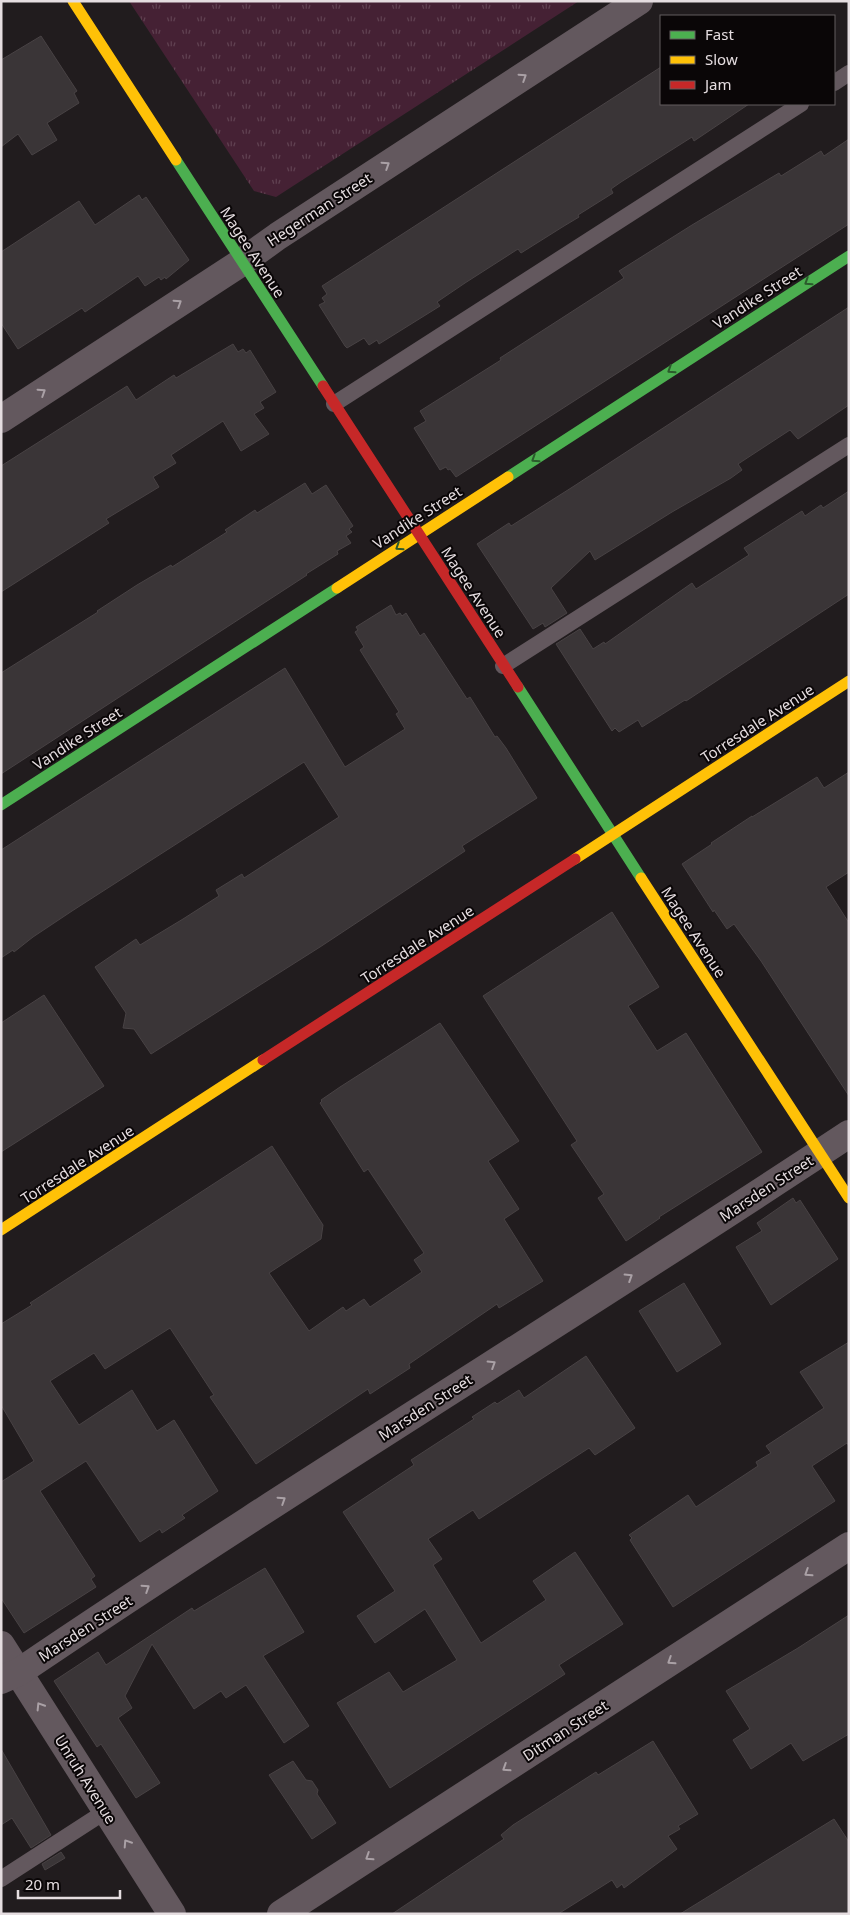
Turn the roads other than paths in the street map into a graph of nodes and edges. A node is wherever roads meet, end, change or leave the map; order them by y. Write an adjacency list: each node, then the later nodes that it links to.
1 (73, 1): 7 (street, Magee Avenue)
2 (639, 1): 7 (street, Hegerman Street, one-way to 2)
3 (849, 73): 4 (lane)
4 (835, 82)
5 (799, 105): 8 (lane)
6 (849, 256): 11 (street, Vandike Street, one-way to 11)
7 (242, 262): 8 (street, Magee Avenue); 9 (street, Hegerman Street, one-way to 7)
8 (334, 404): 11 (street, Magee Avenue)
9 (1, 419)
10 (849, 445): 12 (lane)
11 (418, 534): 12 (street, Magee Avenue); 14 (street, Vandike Street, one-way to 14)
12 (504, 666): 15 (street, Magee Avenue)
13 (849, 681): 15 (street, Torresdale Avenue)
14 (1, 805)
15 (614, 835): 17 (street, Magee Avenue); 19 (street, Torresdale Avenue)
16 (849, 1134): 17 (street, Marsden Street)
17 (819, 1154): 18 (street, Magee Avenue); 22 (street, Marsden Street, one-way to 17)
18 (849, 1198)
19 (1, 1230)
20 (849, 1546): 26 (street, Ditman Street, one-way to 26)
21 (1, 1645): 22 (street, Unruh Avenue)
22 (10, 1676): 23 (street, Unruh Avenue, one-way to 22)
23 (106, 1811): 24 (lane); 25 (street, Unruh Avenue, one-way to 23)
24 (1, 1879)
25 (172, 1914)
26 (281, 1914)

